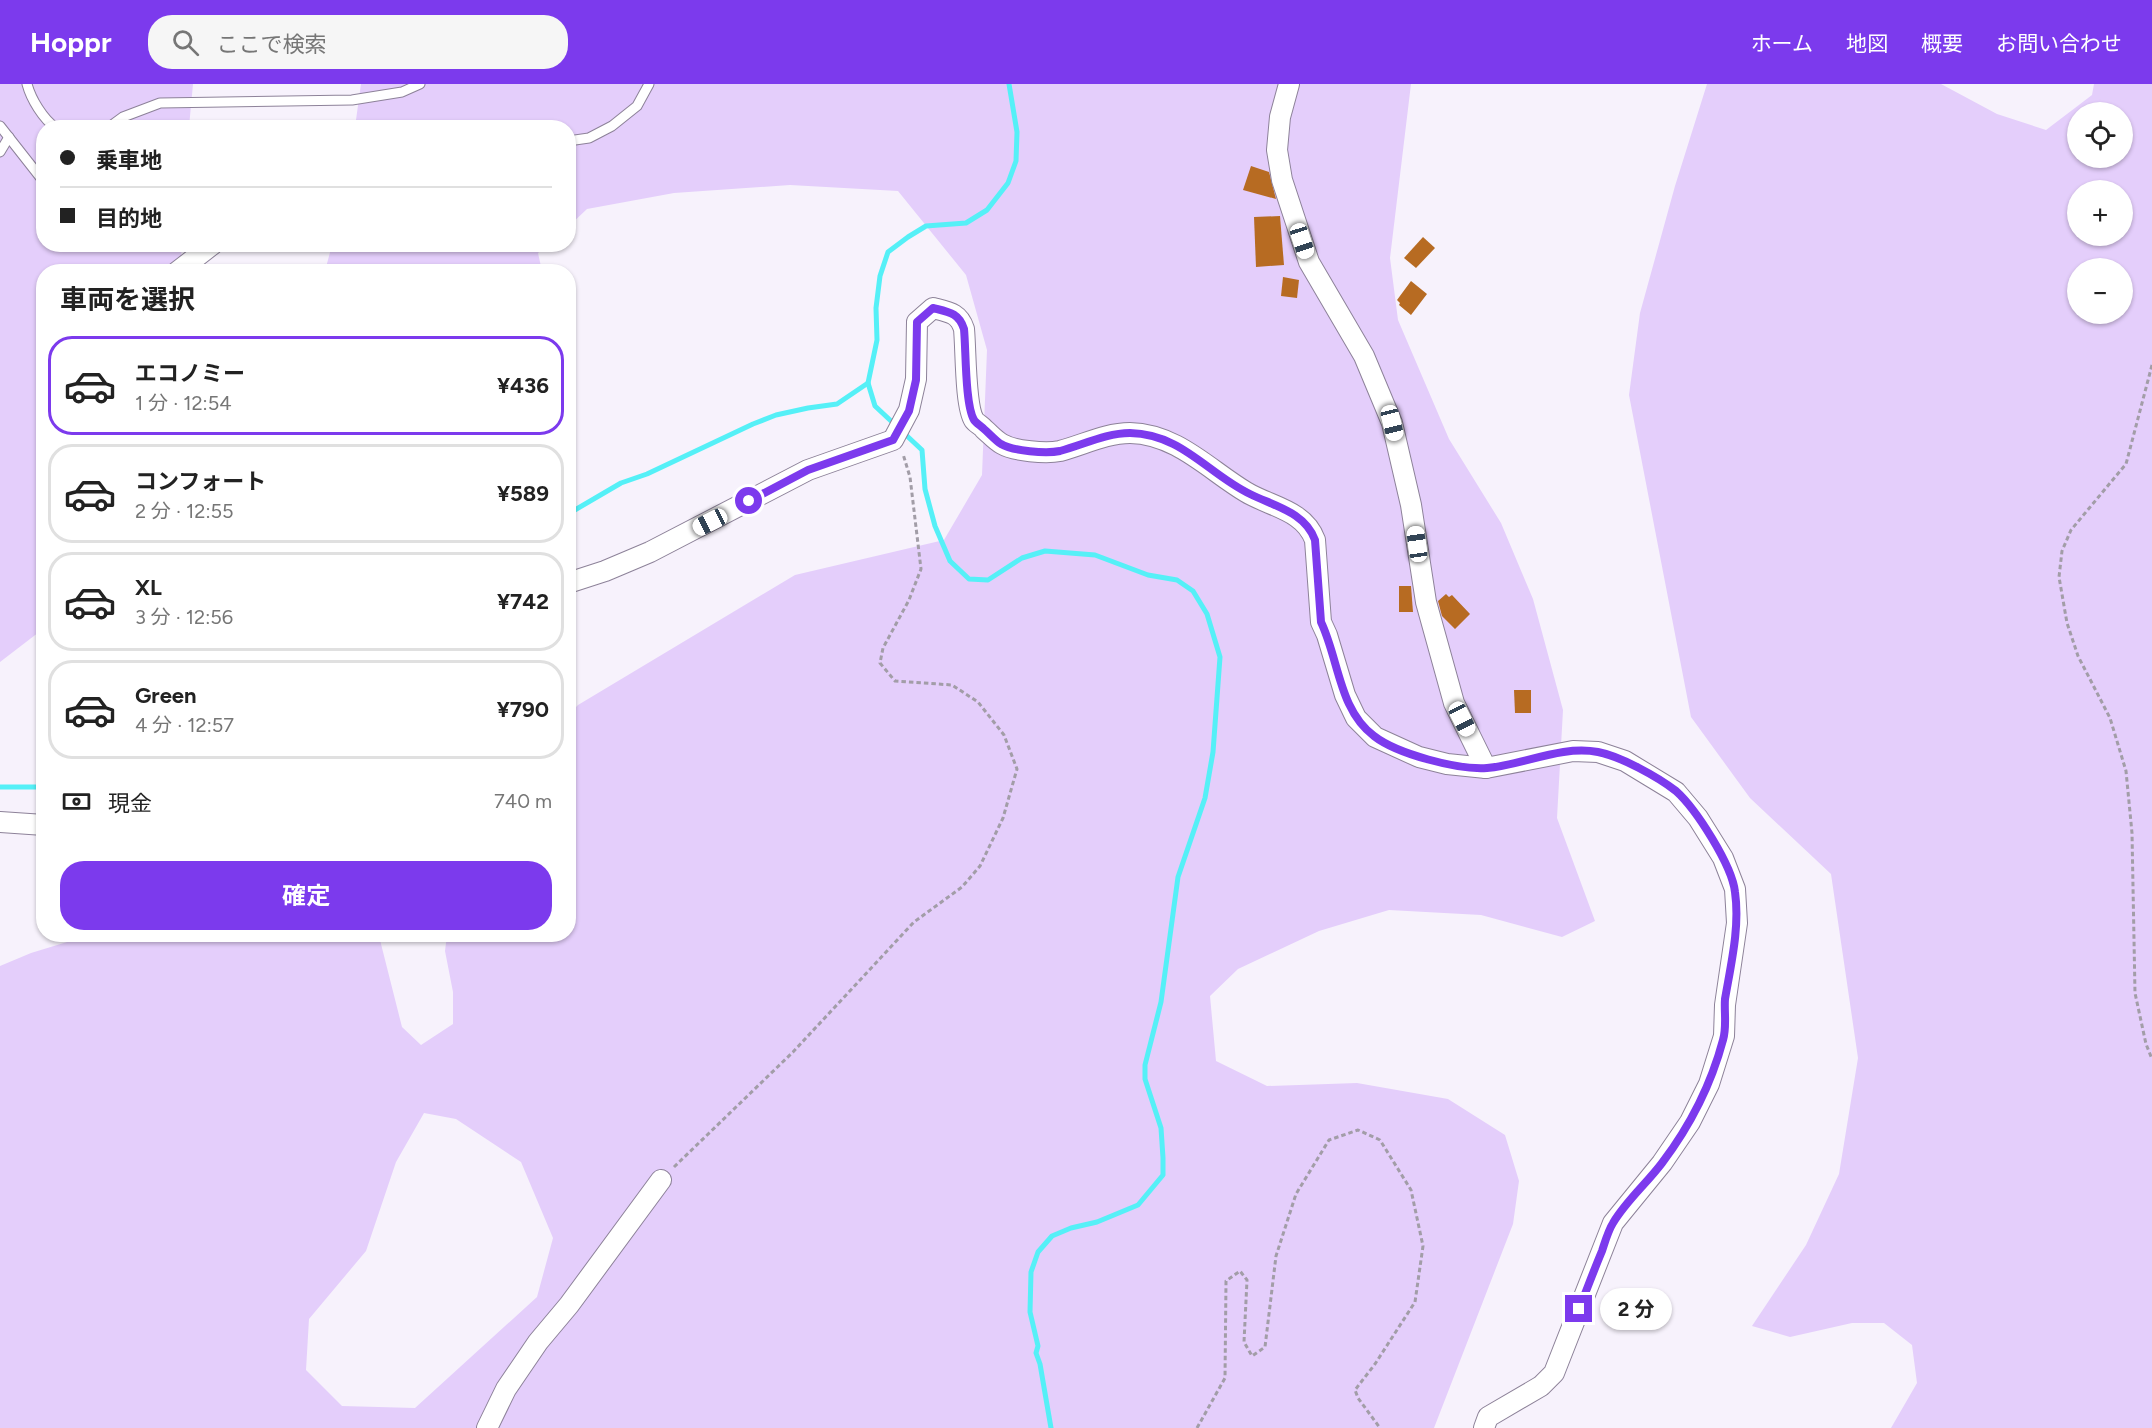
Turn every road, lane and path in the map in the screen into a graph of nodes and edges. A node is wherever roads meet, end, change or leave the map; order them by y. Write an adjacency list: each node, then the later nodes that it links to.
1 (27, 84): 5 (lane)
2 (420, 84): 6 (lane)
3 (649, 84): 9 (lane)
4 (1289, 84): 17 (street)
5 (47, 120)
6 (119, 120)
7 (0, 126): 8 (lane)
8 (9, 137): 10 (lane); 11 (lane)
9 (576, 140)
10 (0, 152)
11 (36, 172)
12 (203, 252): 13 (street)
13 (187, 264)
14 (2152, 365): 20 (path)
15 (893, 440): 16 (street); 17 (street); 21 (path)
16 (576, 580)
17 (1486, 768): 25 (street)
18 (0, 822): 19 (street)
19 (36, 824)
20 (2152, 1059)
21 (661, 1180): 22 (street)
22 (487, 1428)
23 (1197, 1428): 24 (path)
24 (1380, 1428)
25 (1484, 1428)

